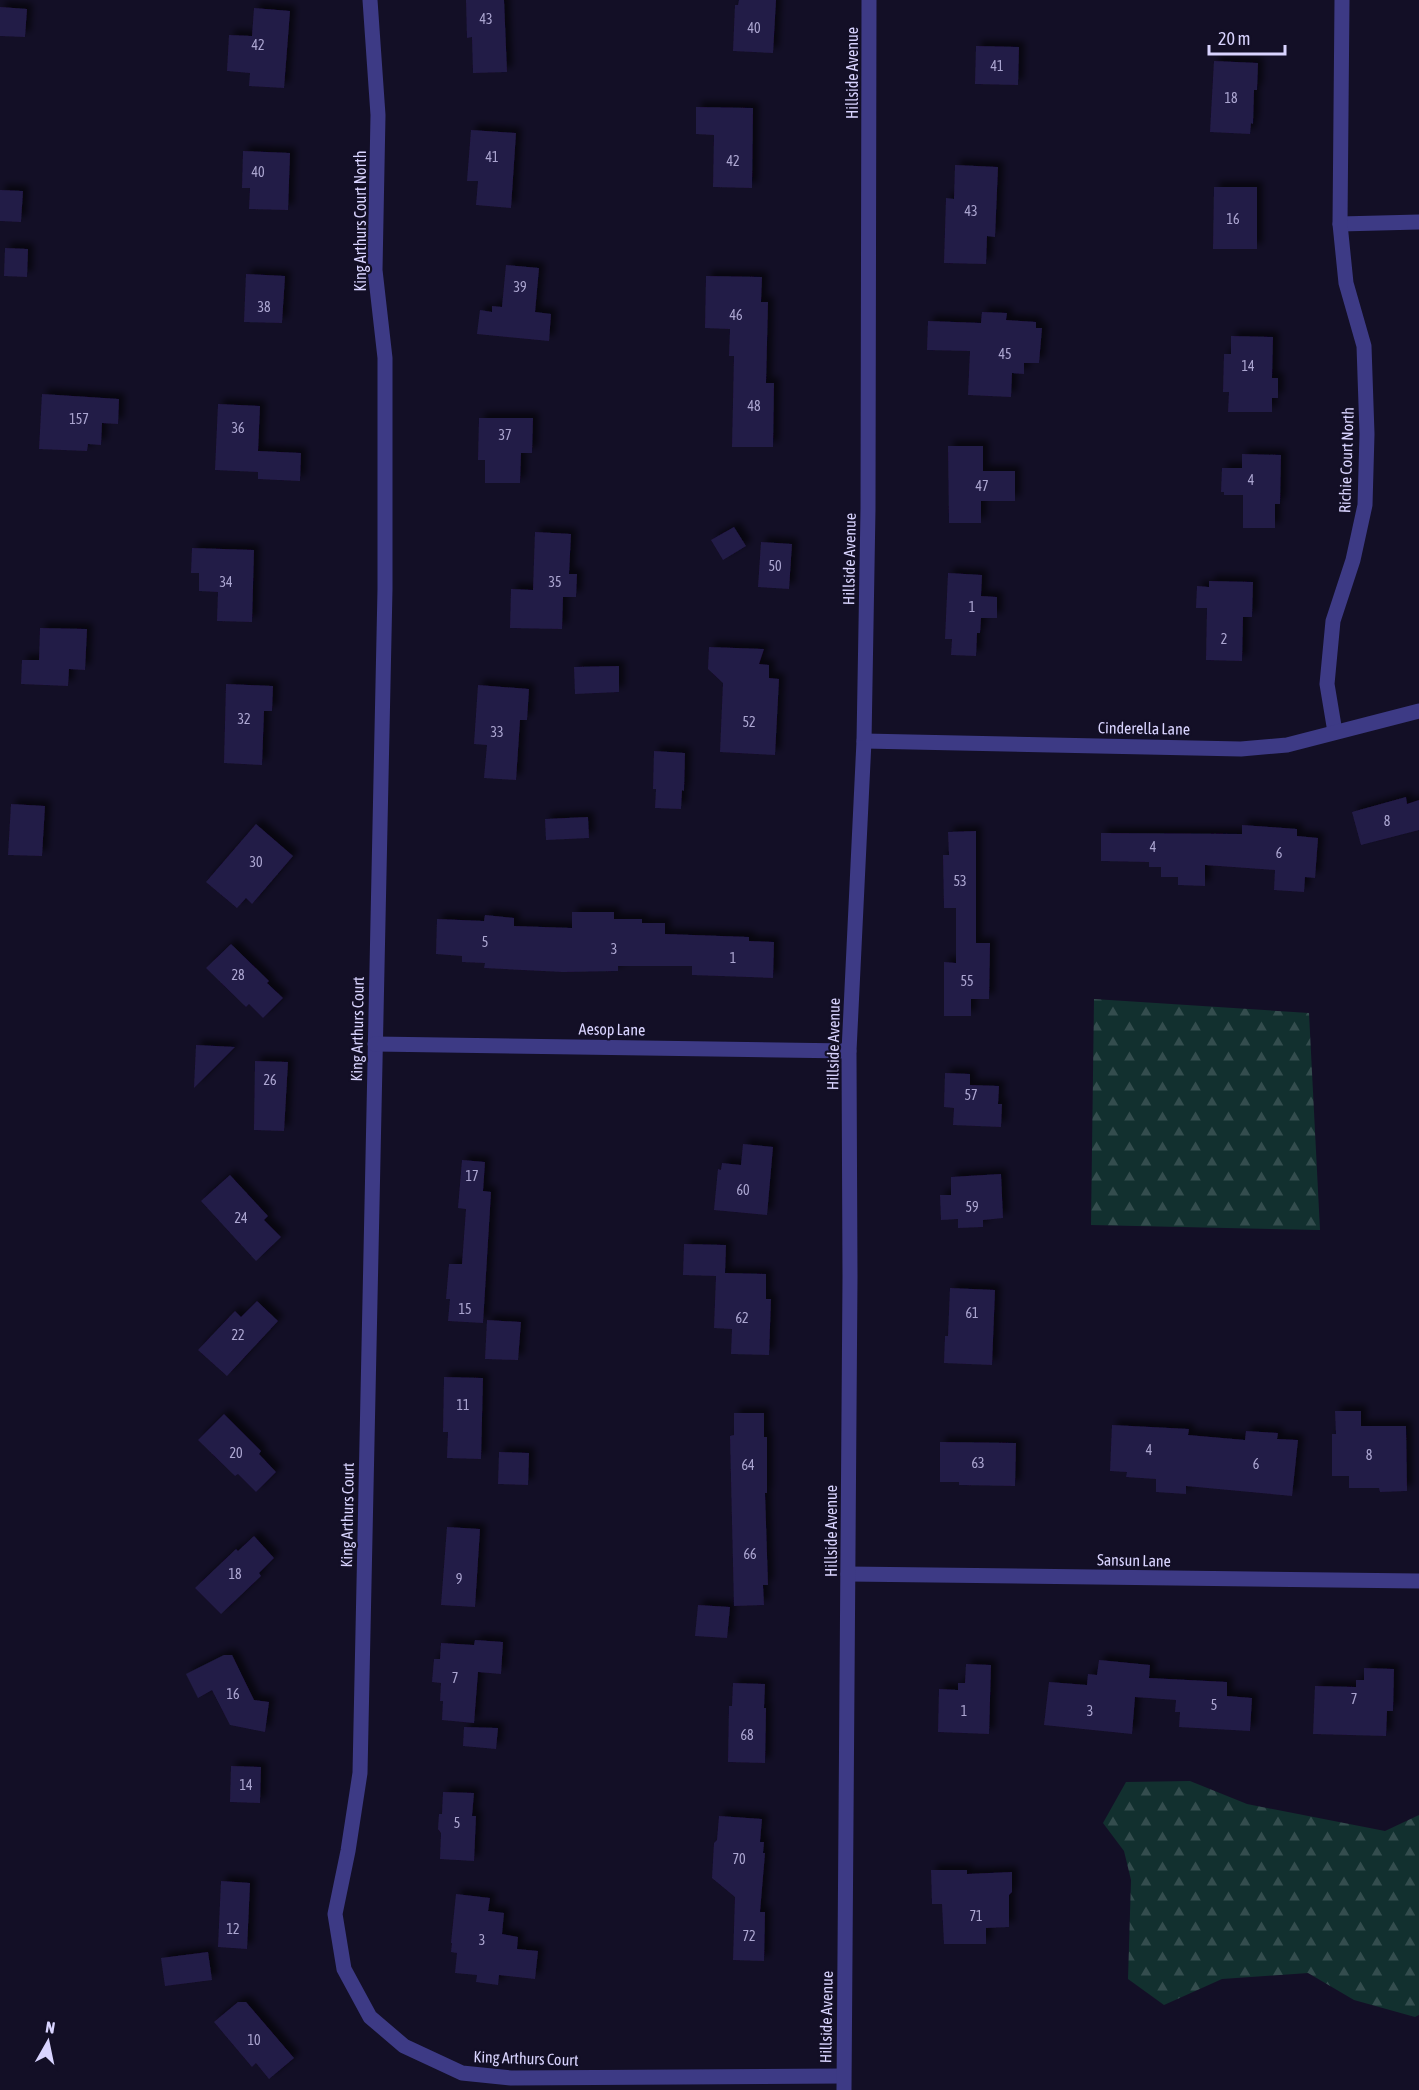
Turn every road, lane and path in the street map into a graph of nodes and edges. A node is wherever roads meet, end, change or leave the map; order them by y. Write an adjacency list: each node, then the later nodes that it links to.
1 (370, 0): 6 (street, King Arthurs Court North)
2 (869, 0): 9 (street, Hillside Avenue)
3 (1342, 0): 5 (street, Richie Court North)
4 (1419, 222): 5 (street)
5 (1341, 224): 8 (street, Richie Court North)
6 (384, 514): 10 (street, King Arthurs Court)
7 (1419, 711): 8 (street, Cinderella Lane)
8 (1335, 732): 9 (street, Cinderella Lane)
9 (864, 741): 11 (street, Hillside Avenue)
10 (375, 1044): 11 (street, Aesop Lane); 14 (street, King Arthurs Court)
11 (849, 1051): 12 (street, Hillside Avenue)
12 (848, 1574): 13 (street, Sansun Lane); 14 (street, Hillside Avenue)
13 (1419, 1581)
14 (843, 2083)

